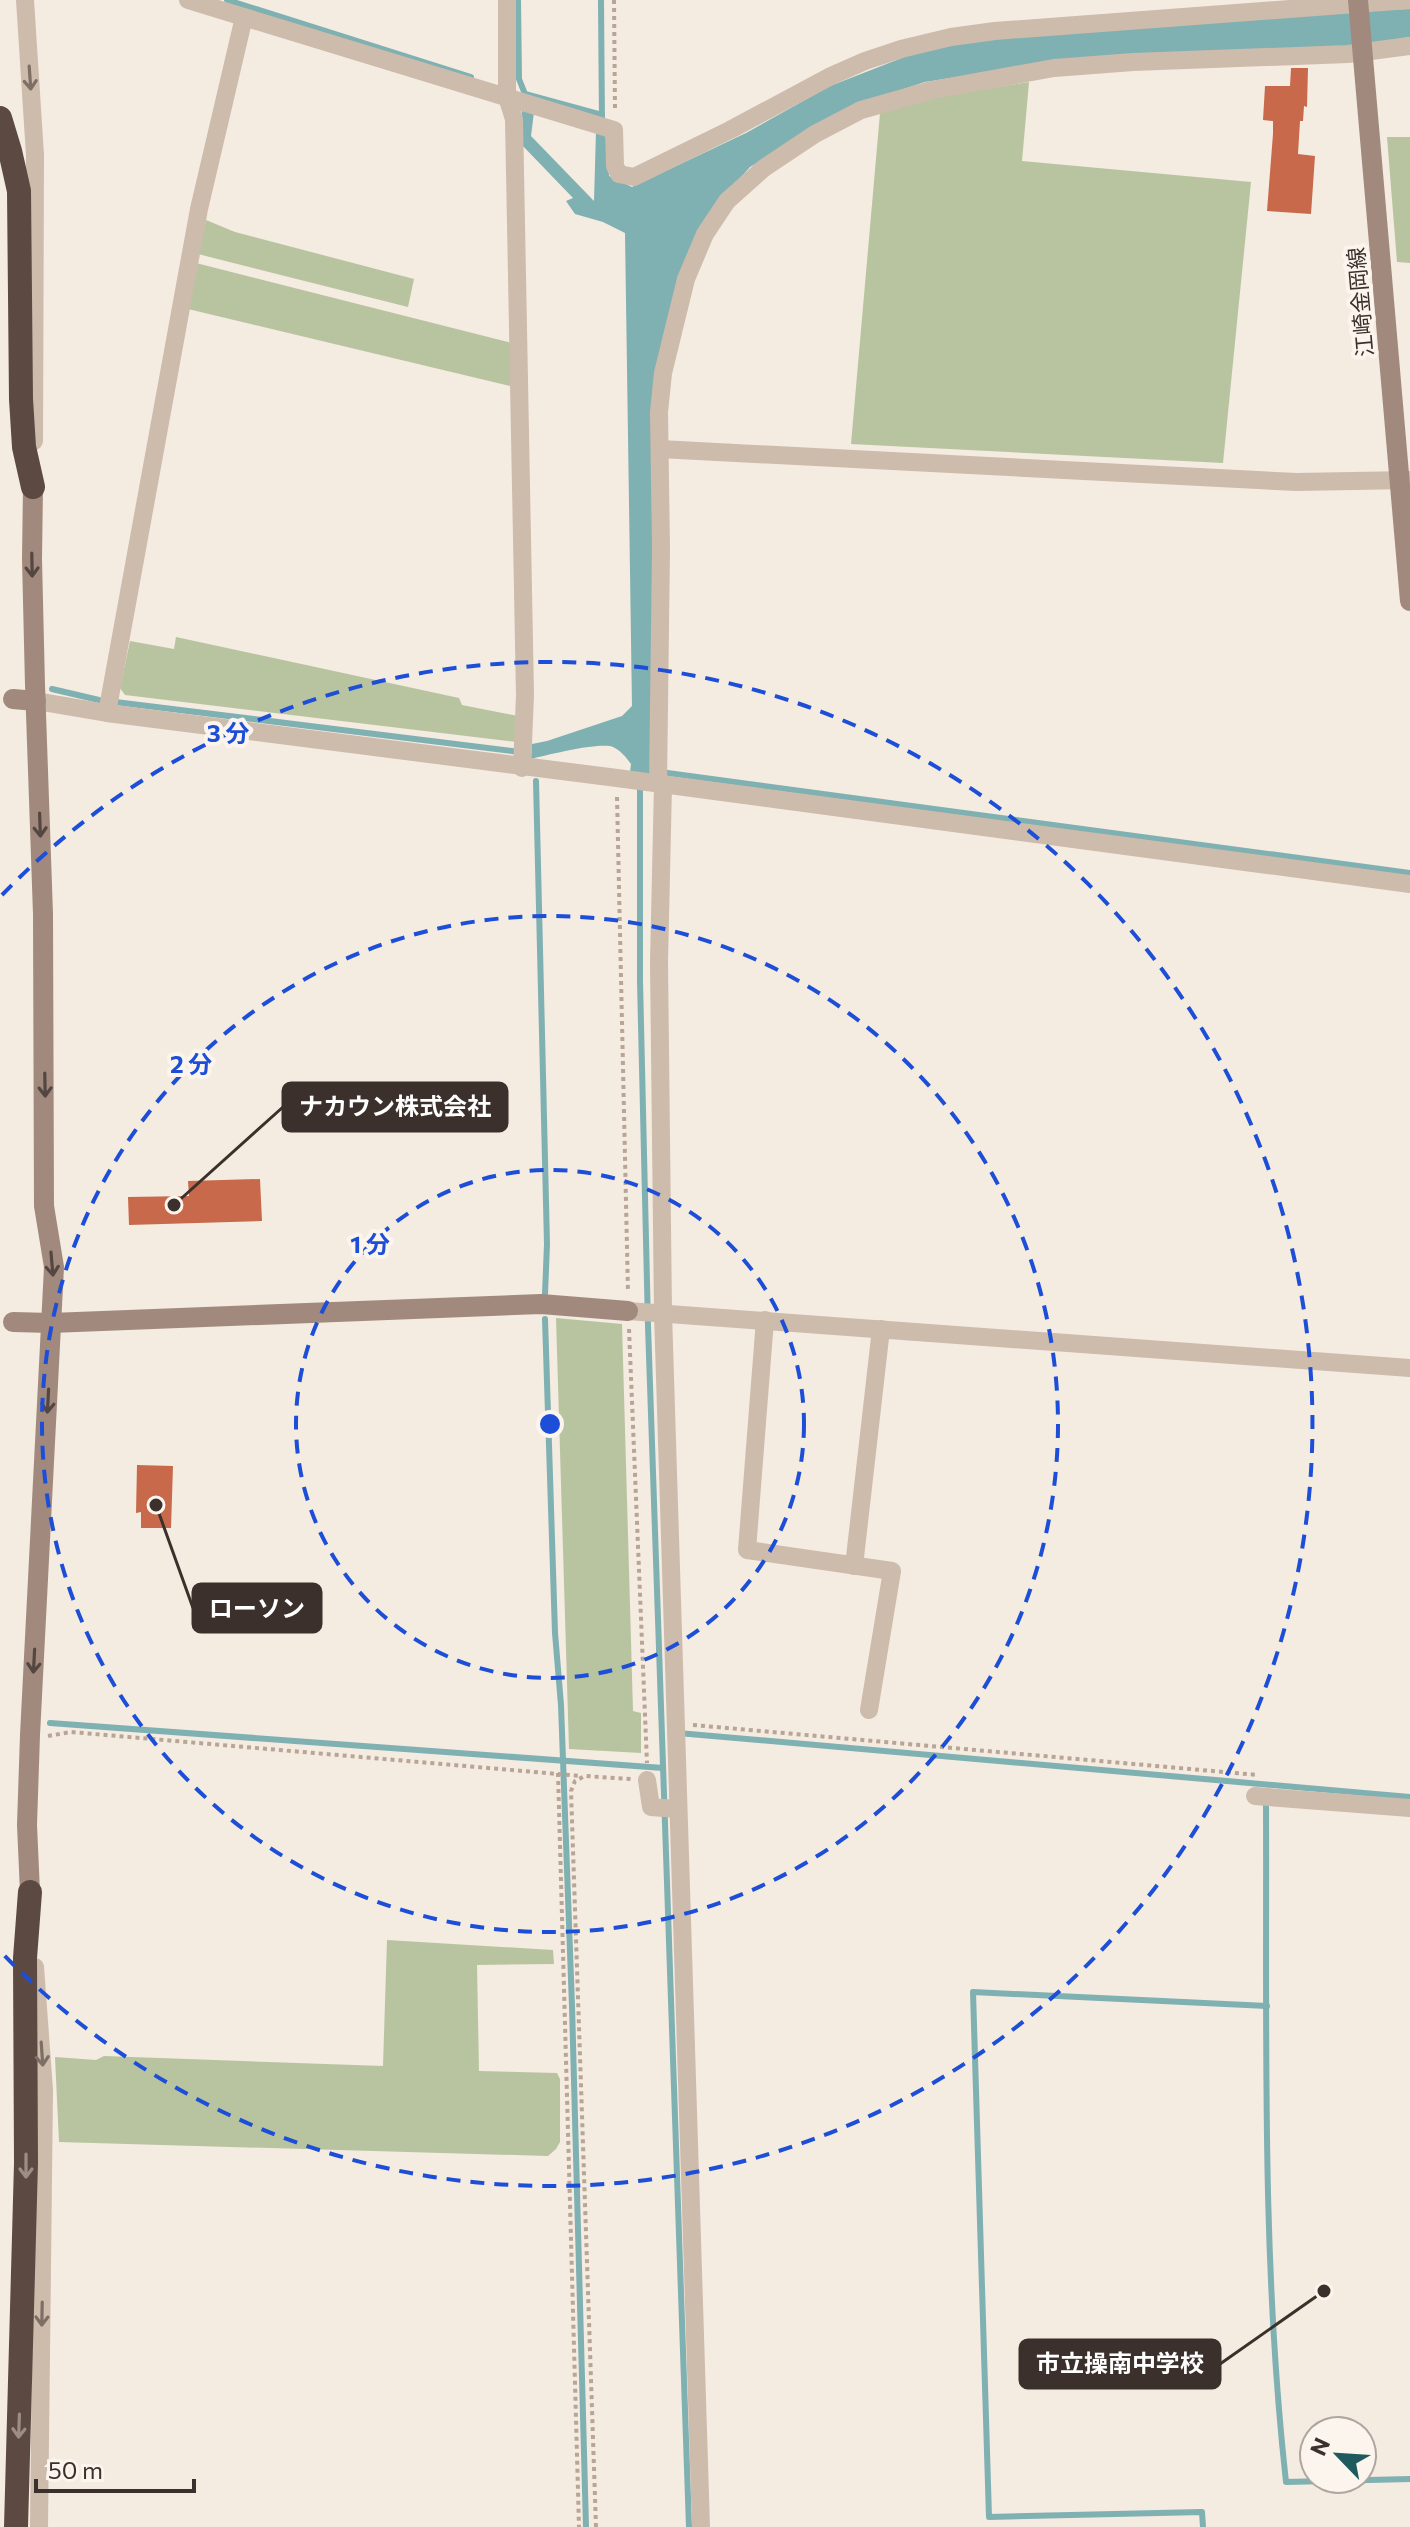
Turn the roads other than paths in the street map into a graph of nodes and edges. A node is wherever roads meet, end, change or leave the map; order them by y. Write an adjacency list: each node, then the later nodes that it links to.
1 (25, 0): 13 (street, one-way to 13)
2 (188, 0): 6 (street)
3 (507, 0): 9 (street)
4 (1410, 0): 5 (street)
5 (1358, 4): 8 (street, 江崎金岡線); 9 (street)
6 (244, 17): 9 (street); 17 (street)
7 (1410, 46): 8 (street)
8 (1362, 49): 11 (street); 12 (street, 江崎金岡線)
9 (507, 90): 18 (street)
10 (0, 118): 13 (highway)
11 (660, 449): 12 (street); 19 (street)
12 (1405, 480): 14 (street, 江崎金岡線)
13 (33, 487): 16 (street, one-way to 16)
14 (1410, 601)
15 (13, 699): 16 (street)
16 (36, 701): 17 (street); 25 (street, one-way to 25)
17 (109, 705): 18 (street)
18 (522, 757): 19 (street)
19 (649, 779): 20 (street); 22 (street)
20 (1410, 884)
21 (631, 1311): 22 (street); 25 (street)
22 (661, 1313): 23 (street); 32 (street)
23 (765, 1320): 26 (street); 28 (street)
24 (13, 1322): 25 (street)
25 (51, 1323): 34 (street, one-way to 34)
26 (881, 1329): 27 (street); 28 (street)
27 (1410, 1368)
28 (854, 1566): 29 (street)
29 (869, 1710)
30 (647, 1771): 32 (street)
31 (1255, 1796): 33 (street)
32 (668, 1808): 37 (street)
33 (1410, 1808)
34 (30, 1892): 35 (highway, one-way to 35); 36 (street, one-way to 36)
35 (16, 2527)
36 (39, 2527)
37 (701, 2527)

